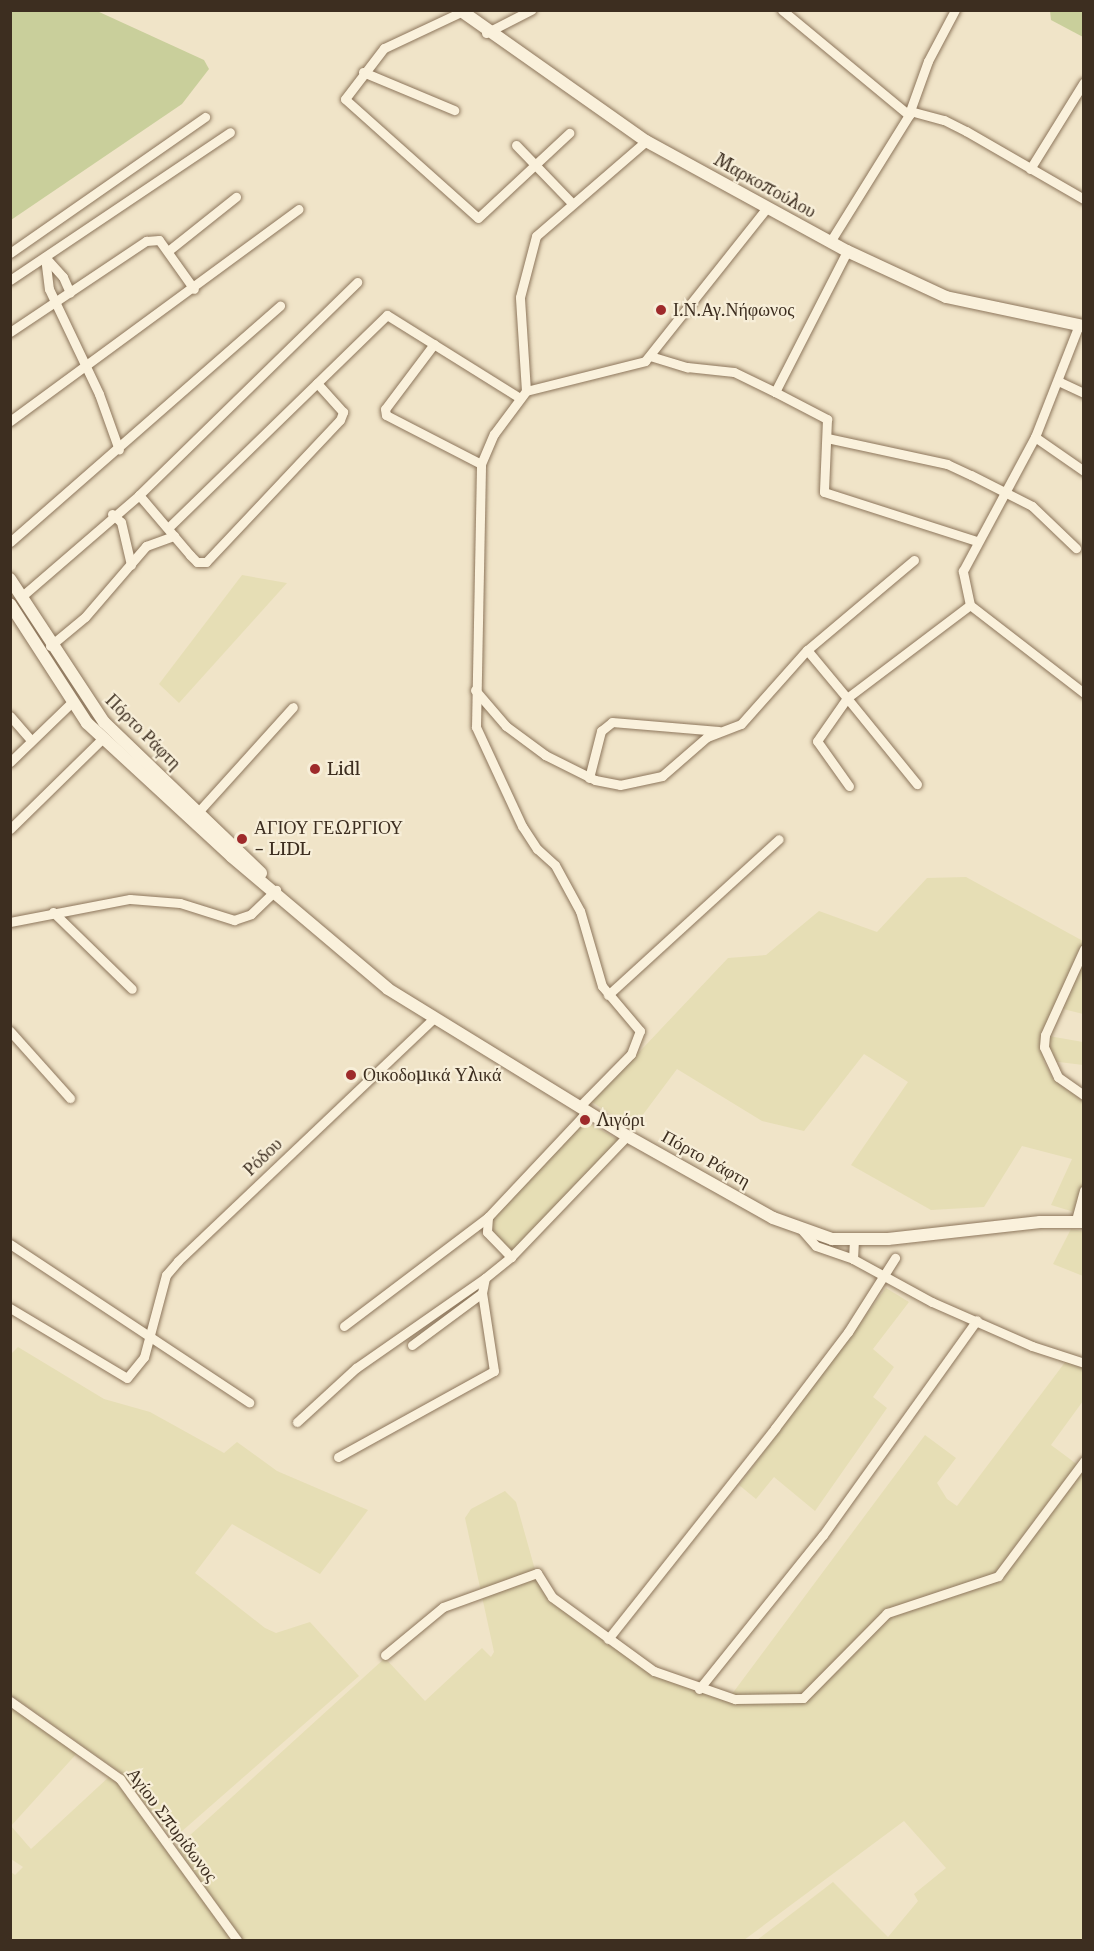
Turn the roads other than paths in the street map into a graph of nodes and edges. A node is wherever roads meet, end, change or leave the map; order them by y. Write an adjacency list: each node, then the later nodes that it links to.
1 (531, 10): 5 (street)
2 (782, 10): 9 (street)
3 (956, 10): 9 (street)
4 (460, 11): 5 (main road, Μαρκοπούλου); 6 (street)
5 (486, 33): 13 (main road, Μαρκοπούλου)
6 (363, 72): 8 (street); 15 (street)
7 (1083, 82): 16 (street)
8 (454, 110)
9 (910, 113): 16 (street); 22 (street)
10 (205, 117): 25 (street)
11 (230, 132): 26 (street)
12 (569, 133): 15 (street)
13 (646, 141): 19 (street); 21 (main road, Μαρκοπούλου)
14 (516, 145): 15 (street)
15 (535, 165): 19 (street)
16 (1030, 169): 17 (street)
17 (1082, 196)
18 (236, 198): 23 (street)
19 (572, 203): 42 (street)
20 (300, 208): 29 (street)
21 (766, 209): 22 (main road, Μαρκοπούλου); 36 (street)
22 (830, 242): 24 (main road, Μαρκοπούλου)
23 (168, 251): 29 (street); 30 (street)
24 (847, 251): 33 (main road, Μαρκοπούλου); 40 (street)
25 (10, 252)
26 (45, 257): 27 (street); 30 (street); 31 (street)
27 (10, 280)
28 (357, 282): 50 (street)
29 (194, 289): 37 (street)
30 (70, 293): 31 (street)
31 (55, 302): 34 (street); 37 (street)
32 (280, 306): 46 (street)
33 (1081, 326): 38 (street)
34 (10, 332)
35 (434, 344): 39 (street); 42 (street); 47 (street)
36 (650, 356): 40 (street); 42 (street)
37 (86, 366): 43 (street); 46 (street)
38 (1058, 381): 41 (street); 44 (street)
39 (317, 382): 52 (street); 52 (street)
40 (775, 392): 45 (street)
41 (1083, 393)
42 (522, 394): 47 (street)
43 (10, 421)
44 (1035, 437): 48 (street); 49 (street)
45 (827, 438): 49 (street); 53 (street)
46 (119, 450): 54 (street)
47 (481, 464): 63 (street)
48 (1083, 471)
49 (1006, 493): 53 (street); 55 (street)
50 (139, 495): 51 (street); 52 (street)
51 (112, 514): 57 (street); 59 (street)
52 (171, 531): 57 (street)
53 (978, 541): 60 (street)
54 (10, 542)
55 (1076, 548)
56 (914, 560): 62 (street)
57 (131, 565): 61 (street)
58 (10, 579): 59 (main road, Πόρτο Ράφτη)
59 (16, 601): 61 (main road, Πόρτο Ράφτη); 66 (main road, Πόρτο Ράφτη)
60 (970, 606): 64 (street); 65 (street)
61 (50, 646): 76 (main road, Πόρτο Ράφτη)
62 (807, 650): 65 (street); 69 (street)
63 (475, 690): 73 (street); 84 (street)
64 (1083, 693)
65 (847, 698): 74 (street); 75 (street)
66 (72, 702): 70 (main road, Πόρτο Ράφτη); 71 (street)
67 (293, 707): 76 (street)
68 (10, 716): 71 (street)
69 (721, 731): 73 (street); 73 (street)
70 (102, 739): 77 (street); 79 (main road, Πόρτο Ράφτη)
71 (31, 740): 72 (street)
72 (10, 762)
73 (589, 777)
74 (917, 784)
75 (849, 786)
76 (199, 811): 79 (main road, Πόρτο Ράφτη)
77 (10, 829)
78 (779, 839): 84 (street)
79 (276, 890): 80 (street); 85 (main road, Πόρτο Ράφτη)
80 (53, 912): 81 (street); 83 (street)
81 (10, 922)
82 (1083, 949): 87 (street)
83 (132, 989)
84 (608, 995): 89 (street)
85 (433, 1019): 89 (main road, Πόρτο Ράφτη); 106 (street, Ρόδου)
86 (10, 1031): 88 (street)
87 (1083, 1095)
88 (70, 1098)
89 (583, 1110): 90 (main road, Πόρτο Ράφτη); 92 (street)
90 (627, 1136): 94 (main road, Πόρτο Ράφτη); 97 (street)
91 (1083, 1190): 93 (street)
92 (488, 1217): 97 (street); 105 (street)
93 (1080, 1221): 95 (main road, Πόρτο Ράφτη)
94 (802, 1230): 95 (main road, Πόρτο Ράφτη); 99 (street)
95 (854, 1240): 99 (street)
96 (10, 1244): 106 (street)
97 (511, 1257): 100 (street)
98 (895, 1258): 101 (street)
99 (853, 1259): 101 (street)
100 (485, 1278): 102 (street); 110 (street)
101 (885, 1278): 104 (street); 113 (street)
102 (483, 1293): 107 (street); 111 (street)
103 (10, 1308): 106 (street, Ρόδου)
104 (977, 1320): 108 (street); 115 (street)
105 (344, 1326)
106 (150, 1340): 109 (street)
107 (412, 1345)
108 (1083, 1363)
109 (249, 1402)
110 (297, 1422)
111 (338, 1457)
112 (1083, 1461): 115 (street)
113 (608, 1639): 114 (street); 115 (street)
114 (385, 1654)
115 (699, 1689)
116 (10, 1701): 117 (street, Αγίου Σπυρίδωνος)
117 (237, 1941)

